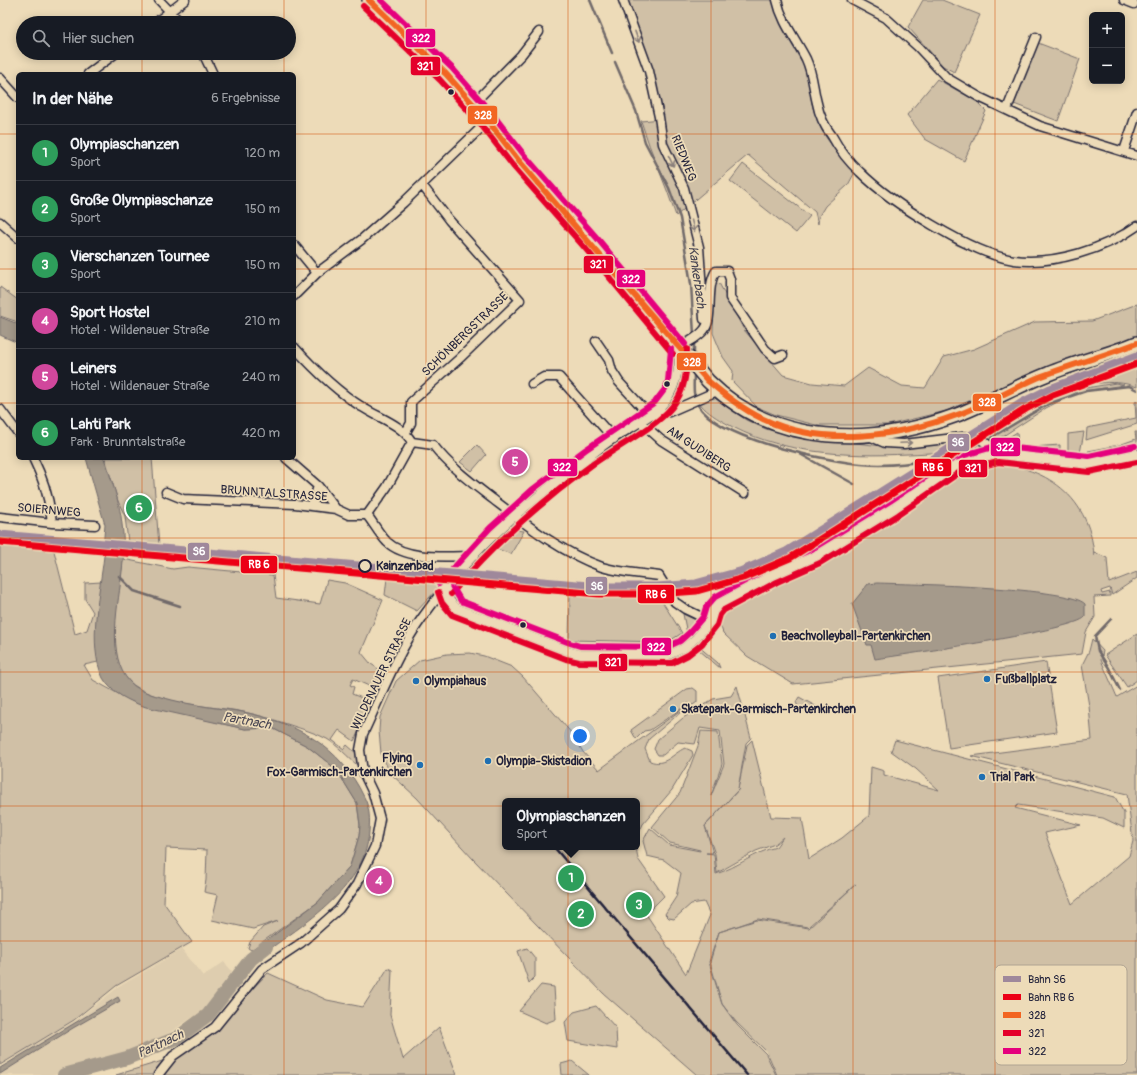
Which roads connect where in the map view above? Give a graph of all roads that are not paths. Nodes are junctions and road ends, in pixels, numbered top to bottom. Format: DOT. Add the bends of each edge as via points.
graph roads {
  1 [pos="159,0"];
  2 [pos="185,0"];
  3 [pos="369,0"];
  4 [pos="623,0"];
  5 [pos="777,0"];
  6 [pos="852,0"];
  7 [pos="1124,0"];
  8 [pos="1134,4"];
  9 [pos="169,12"];
  10 [pos="164,16"];
  11 [pos="173,16"];
  12 [pos="539,32"];
  13 [pos="1036,37"];
  14 [pos="107,60"];
  15 [pos="206,60"];
  16 [pos="91,72"];
  17 [pos="212,72"];
  18 [pos="0,78"];
  19 [pos="16,96"];
  20 [pos="473,104"];
  21 [pos="1007,109"];
  22 [pos="1137,112"];
  23 [pos="488,121"];
  24 [pos="1124,151"];
  25 [pos="1137,156"];
  26 [pos="422,185"];
  27 [pos="0,222"];
  28 [pos="1137,226"];
  29 [pos="16,236"];
  30 [pos="296,247"];
  31 [pos="317,273"];
  32 [pos="296,294"];
  33 [pos="704,331"];
  34 [pos="596,341"];
  35 [pos="1137,343"];
  36 [pos="683,346"];
  37 [pos="296,349"];
  38 [pos="783,355"];
  39 [pos="532,384"];
  40 [pos="717,391"];
  41 [pos="0,409"];
  42 [pos="653,415"];
  43 [pos="642,423"];
  44 [pos="16,430"];
  45 [pos="406,432"];
  46 [pos="869,436"];
  47 [pos="614,439"];
  48 [pos="412,442"];
  49 [pos="997,454"];
  50 [pos="1136,456"];
  51 [pos="34,460"];
  52 [pos="288,460"];
  53 [pos="318,486"];
  54 [pos="166,492"];
  55 [pos="745,493"];
  56 [pos="312,506"];
  57 [pos="336,509"];
  58 [pos="367,515"];
  59 [pos="515,516"];
  60 [pos="0,517"];
  61 [pos="52,523"];
  62 [pos="95,525"];
  63 [pos="474,556"];
  64 [pos="446,589"];
  65 [pos="710,621"];
  66 [pos="158,1075"];
  1 -- 9 [label="street"];
  2 -- 9 [label="street"];
  3 -- 20 [label="main road" via="446,74"];
  4 -- 33 [label="street, RIEDWEG, one-way" via="649,71 663,144 684,188 698,247"];
  5 -- 28 [label="street" via="785,26 806,60 814,83 818,107 831,136 859,171 913,212 986,252 1023,260 1080,253 1109,243"];
  6 -- 21 [label="street" via="886,18 947,78 979,97"];
  7 -- 8 [label="street"];
  9 -- 10 [label="street"];
  9 -- 11 [label="street"];
  12 -- 20 [label="street" via="521,55"];
  13 -- 21 [label="street"];
  14 -- 16 [label="street"];
  15 -- 17 [label="street"];
  18 -- 19 [label="street"];
  20 -- 23 [label="main road"];
  21 -- 24 [label="street" via="1040,126"];
  22 -- 24 [label="street"];
  23 -- 26 [label="street"];
  23 -- 36 [label="main road" via="518,161"];
  24 -- 25 [label="street"];
  26 -- 31 [label="street" via="361,240"];
  26 -- 45 [label="street, SCHÖNBERGSTRASSE" via="457,230 520,300 411,402 411,423"];
  27 -- 29 [label="street"];
  30 -- 31 [label="street"];
  31 -- 32 [label="street"];
  33 -- 36 [label="street"];
  33 -- 38 [label="street" via="712,277 716,271 727,271 730,279 730,298 749,327 775,358"];
  34 -- 42 [label="street" via="609,360 619,382"];
  35 -- 46 [label="main road" via="1049,374 958,415 899,432"];
  36 -- 40 [label="main road" via="694,366"];
  36 -- 42 [label="street, WILDENAUER STRASSE" via="672,393"];
  37 -- 45 [label="street" via="317,371 361,407"];
  39 -- 47 [label="street" via="544,377 559,377"];
  40 -- 42 [label="street, WILDENAUER STRASSE" via="669,412"];
  40 -- 46 [label="main road" via="755,416 783,428 843,437"];
  41 -- 44 [label="street"];
  42 -- 43 [label="street, WILDENAUER STRASSE"];
  43 -- 47 [label="street, WILDENAUER STRASSE"];
  43 -- 55 [label="street, AM GUDIBERG" via="661,440"];
  45 -- 48 [label="street"];
  46 -- 49 [label="street, one-way" via="885,443 911,443 971,436 991,446"];
  47 -- 59 [label="street, WILDENAUER STRASSE"];
  48 -- 58 [label="street" via="387,487"];
  48 -- 59 [label="street" via="433,445 447,463"];
  49 -- 50 [label="street" via="1089,464"];
  49 -- 65 [label="street" via="957,465 816,556 773,575 719,604 713,611"];
  51 -- 61 [label="street" via="51,511"];
  52 -- 53 [label="street"];
  53 -- 56 [label="street"];
  53 -- 57 [label="street"];
  54 -- 56 [label="street, BRUNNTALSTRASSE" via="183,499"];
  56 -- 57 [label="street, BRUNNTALSTRASSE"];
  57 -- 58 [label="street, BRUNNTALSTRASSE" via="349,514"];
  58 -- 63 [label="street" via="388,543 403,552 428,556"];
  59 -- 63 [label="street, WILDENAUER STRASSE"];
  59 -- 65 [label="street" via="568,552 622,572 659,576 675,602"];
  60 -- 61 [label="street, SOIERNWEG"];
  61 -- 62 [label="street, SOIERNWEG"];
  63 -- 64 [label="street, WILDENAUER STRASSE"];
  64 -- 65 [label="street" via="449,599 456,608 579,654 669,655 684,648"];
  64 -- 66 [label="street, WILDENAUER STRASSE" via="421,619 407,642 363,734 360,750 363,772 373,793 380,819 375,846 357,884 339,909 301,943 262,970 216,1027 173,1056"];
}
